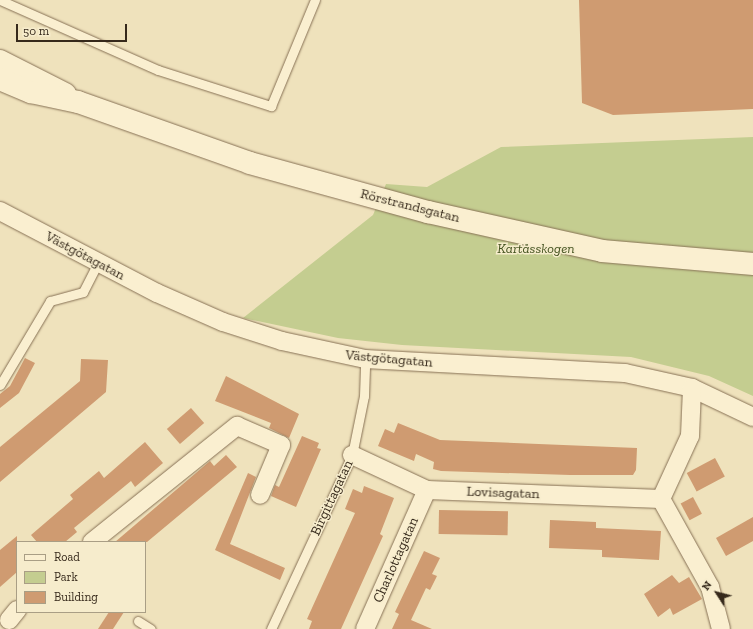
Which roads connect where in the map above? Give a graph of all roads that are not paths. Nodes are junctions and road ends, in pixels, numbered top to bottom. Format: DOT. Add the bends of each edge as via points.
graph roads {
  1 [pos="0,0"];
  2 [pos="315,0"];
  3 [pos="0,61"];
  4 [pos="0,79"];
  5 [pos="78,102"];
  6 [pos="0,211"];
  7 [pos="98,262"];
  8 [pos="753,264"];
  9 [pos="365,360"];
  10 [pos="0,385"];
  11 [pos="692,388"];
  12 [pos="753,416"];
  13 [pos="352,455"];
  14 [pos="427,490"];
  15 [pos="260,495"];
  16 [pos="661,499"];
  17 [pos="93,541"];
  18 [pos="138,620"];
  19 [pos="151,629"];
  20 [pos="271,629"];
  21 [pos="365,629"];
  22 [pos="721,629"];
  1 -- 2 [label="lane" via="158,70 271,106"];
  3 -- 5 [label="main road, Rörstrandsgatan" via="37,77"];
  4 -- 5 [label="main road, Rörstrandsgatan" via="31,92"];
  5 -- 8 [label="main road, Rörstrandsgatan" via="250,163 428,212 602,251"];
  6 -- 7 [label="street, Västgötagatan"];
  7 -- 9 [label="street, Västgötagatan" via="222,322 312,349"];
  7 -- 10 [label="lane" via="83,292 50,300"];
  9 -- 11 [label="street, Västgötagatan" via="625,374"];
  9 -- 13 [label="lane, Birgittagatan" via="364,396"];
  11 -- 12 [label="street, Västgötagatan"];
  11 -- 16 [label="street" via="690,436"];
  13 -- 14 [label="street, Lovisagatan"];
  13 -- 20 [label="lane, Birgittagatan"];
  14 -- 16 [label="street, Lovisagatan"];
  14 -- 21 [label="street, Charlottagatan"];
  15 -- 17 [label="street" via="281,445 237,426 222,434"];
  16 -- 22 [label="street" via="710,587"];
  18 -- 19 [label="lane"];
}
